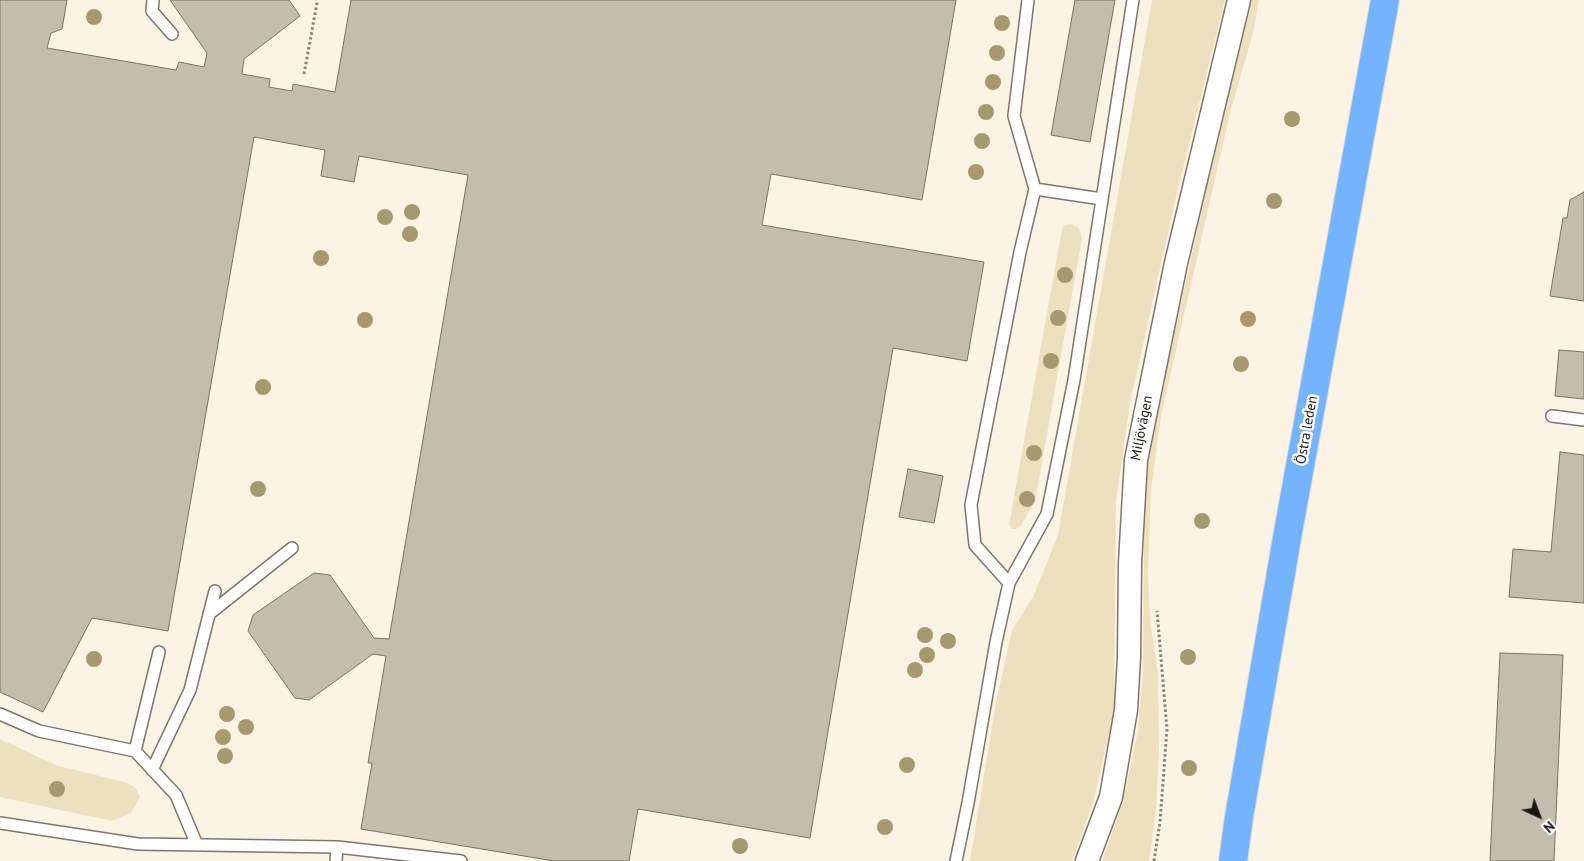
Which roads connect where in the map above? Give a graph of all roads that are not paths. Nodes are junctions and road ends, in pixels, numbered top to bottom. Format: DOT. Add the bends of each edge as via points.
graph roads {
  1 [pos="153,0"];
  2 [pos="1028,0"];
  3 [pos="1134,0"];
  4 [pos="1239,0"];
  5 [pos="1385,0"];
  6 [pos="172,34"];
  7 [pos="1035,189"];
  8 [pos="1102,199"];
  9 [pos="1552,416"];
  10 [pos="1584,420"];
  11 [pos="292,548"];
  12 [pos="1009,584"];
  13 [pos="214,591"];
  14 [pos="209,614"];
  15 [pos="159,652"];
  16 [pos="0,714"];
  17 [pos="135,751"];
  18 [pos="152,770"];
  19 [pos="0,823"];
  20 [pos="197,844"];
  21 [pos="337,847"];
  22 [pos="336,861"];
  23 [pos="461,861"];
  24 [pos="956,861"];
  25 [pos="1087,861"];
  26 [pos="1233,861"];
  1 -- 6 [label="lane" via="152,11"];
  2 -- 7 [label="lane" via="1014,116"];
  3 -- 8 [label="lane"];
  4 -- 25 [label="street, Miljövägen" via="1176,263 1136,460 1126,710 1110,797"];
  5 -- 26 [label="highway, Östra leden" via="1285,552"];
  7 -- 8 [label="lane"];
  7 -- 12 [label="lane" via="971,506 975,545"];
  8 -- 12 [label="lane" via="1074,380 1046,514"];
  9 -- 10 [label="lane"];
  11 -- 14 [label="lane"];
  12 -- 24 [label="lane"];
  13 -- 14 [label="lane"];
  14 -- 18 [label="lane" via="190,690"];
  15 -- 17 [label="lane"];
  16 -- 17 [label="lane" via="39,731"];
  17 -- 18 [label="lane"];
  18 -- 20 [label="lane" via="176,795"];
  19 -- 20 [label="lane" via="138,844"];
  20 -- 21 [label="lane"];
  21 -- 22 [label="lane"];
  21 -- 23 [label="lane"];
}
